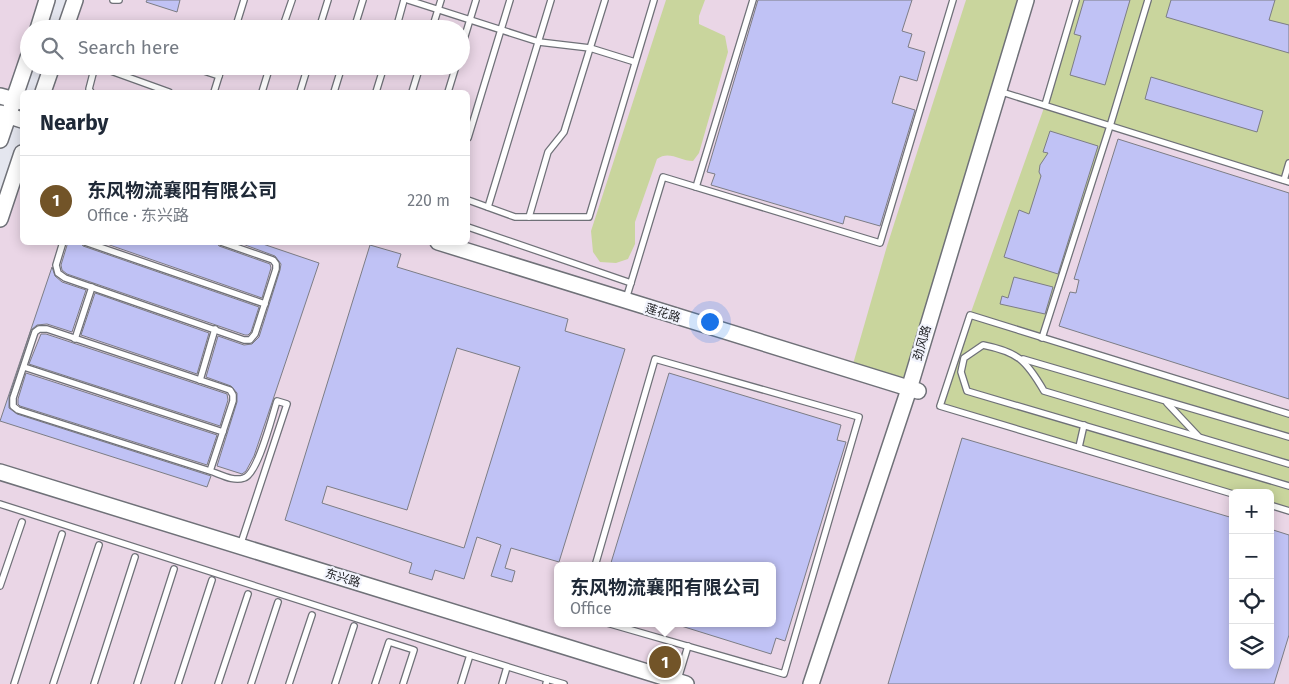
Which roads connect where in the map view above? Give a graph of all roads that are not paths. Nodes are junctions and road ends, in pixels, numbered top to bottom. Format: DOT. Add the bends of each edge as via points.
graph roads {
  1 [pos="47,0"];
  2 [pos="75,0"];
  3 [pos="113,0"];
  4 [pos="119,0"];
  5 [pos="244,0"];
  6 [pos="292,0"];
  7 [pos="328,0"];
  8 [pos="363,0"];
  9 [pos="406,0"];
  10 [pos="440,0"];
  11 [pos="476,0"];
  12 [pos="510,0"];
  13 [pos="552,0"];
  14 [pos="605,0"];
  15 [pos="654,0"];
  16 [pos="753,0"];
  17 [pos="953,0"];
  18 [pos="1026,0"];
  19 [pos="1035,0"];
  20 [pos="1076,0"];
  21 [pos="1148,0"];
  22 [pos="438,9"];
  23 [pos="41,20"];
  24 [pos="68,20"];
  25 [pos="237,20"];
  26 [pos="285,20"];
  27 [pos="322,20"];
  28 [pos="357,20"];
  29 [pos="399,20"];
  30 [pos="435,20"];
  31 [pos="470,20"];
  32 [pos="501,30"];
  33 [pos="539,42"];
  34 [pos="590,48"];
  35 [pos="635,62"];
  36 [pos="21,75"];
  37 [pos="49,75"];
  38 [pos="93,75"];
  39 [pos="121,75"];
  40 [pos="216,75"];
  41 [pos="267,75"];
  42 [pos="305,75"];
  43 [pos="339,75"];
  44 [pos="381,75"];
  45 [pos="417,75"];
  46 [pos="453,75"];
  47 [pos="219,76"];
  48 [pos="44,90"];
  49 [pos="89,90"];
  50 [pos="163,90"];
  51 [pos="215,90"];
  52 [pos="263,90"];
  53 [pos="301,90"];
  54 [pos="335,90"];
  55 [pos="377,90"];
  56 [pos="413,90"];
  57 [pos="449,90"];
  58 [pos="1005,93"];
  59 [pos="12,99"];
  60 [pos="1045,105"];
  61 [pos="10,117"];
  62 [pos="1110,126"];
  63 [pos="470,131"];
  64 [pos="0,140"];
  65 [pos="20,159"];
  66 [pos="1289,163"];
  67 [pos="1286,181"];
  68 [pos="696,187"];
  69 [pos="470,201"];
  70 [pos="488,207"];
  71 [pos="528,217"];
  72 [pos="0,219"];
  73 [pos="470,227"];
  74 [pos="62,245"];
  75 [pos="94,245"];
  76 [pos="230,245"];
  77 [pos="447,245"];
  78 [pos="631,283"];
  79 [pos="92,287"];
  80 [pos="626,302"];
  81 [pos="264,304"];
  82 [pos="215,329"];
  83 [pos="1042,338"];
  84 [pos="75,339"];
  85 [pos="1021,358"];
  86 [pos="24,367"];
  87 [pos="200,380"];
  88 [pos="913,390"];
  89 [pos="1166,401"];
  90 [pos="1289,414"];
  91 [pos="1084,425"];
  92 [pos="223,432"];
  93 [pos="1200,437"];
  94 [pos="1289,437"];
  95 [pos="1079,447"];
  96 [pos="1289,464"];
  97 [pos="210,471"];
  98 [pos="0,472"];
  99 [pos="1289,486"];
  100 [pos="1229,493"];
  101 [pos="0,504"];
  102 [pos="1274,506"];
  103 [pos="1289,511"];
  104 [pos="22,522"];
  105 [pos="62,534"];
  106 [pos="98,544"];
  107 [pos="240,546"];
  108 [pos="135,558"];
  109 [pos="596,562"];
  110 [pos="174,569"];
  111 [pos="212,580"];
  112 [pos="0,586"];
  113 [pos="248,594"];
  114 [pos="278,602"];
  115 [pos="312,615"];
  116 [pos="354,626"];
  117 [pos="621,627"];
  118 [pos="688,646"];
  119 [pos="470,655"];
  120 [pos="507,666"];
  121 [pos="546,682"];
  122 [pos="682,683"];
  123 [pos="14,684"];
  124 [pos="53,684"];
  125 [pos="94,684"];
  126 [pos="137,684"];
  127 [pos="178,684"];
  128 [pos="218,684"];
  129 [pos="251,684"];
  130 [pos="289,684"];
  131 [pos="335,684"];
  132 [pos="375,684"];
  133 [pos="403,684"];
  134 [pos="461,684"];
  135 [pos="502,684"];
  136 [pos="564,684"];
  137 [pos="811,684"];
  138 [pos="821,684"];
  1 -- 23 [label="street"];
  2 -- 24 [label="street"];
  3 -- 4 [label="lane"];
  5 -- 25 [label="lane"];
  6 -- 26 [label="lane"];
  7 -- 27 [label="lane"];
  8 -- 28 [label="lane"];
  9 -- 22 [label="lane"];
  9 -- 29 [label="lane"];
  10 -- 22 [label="lane"];
  11 -- 31 [label="lane"];
  12 -- 32 [label="lane"];
  13 -- 33 [label="lane"];
  14 -- 34 [label="lane"];
  15 -- 35 [label="lane"];
  16 -- 68 [label="lane"];
  17 -- 68 [label="lane" via="880,244"];
  18 -- 88 [label="street, 劲风路"];
  19 -- 58 [label="street, 劲风路"];
  20 -- 60 [label="lane"];
  21 -- 62 [label="lane"];
  22 -- 30 [label="lane"];
  22 -- 31 [label="lane"];
  31 -- 32 [label="lane"];
  32 -- 33 [label="lane"];
  32 -- 63 [label="lane"];
  33 -- 34 [label="lane"];
  33 -- 70 [label="lane"];
  34 -- 35 [label="lane"];
  34 -- 71 [label="lane" via="564,132 548,152"];
  35 -- 71 [label="lane" via="589,217"];
  36 -- 59 [label="street"];
  37 -- 48 [label="street"];
  38 -- 49 [label="lane"];
  39 -- 50 [label="lane"];
  40 -- 47 [label="lane"];
  41 -- 52 [label="lane"];
  42 -- 53 [label="lane"];
  43 -- 54 [label="lane"];
  44 -- 55 [label="lane"];
  45 -- 56 [label="lane"];
  46 -- 57 [label="lane"];
  47 -- 51 [label="lane"];
  58 -- 60 [label="lane"];
  58 -- 88 [label="street, 劲风路"];
  59 -- 61 [label="street"];
  60 -- 62 [label="lane"];
  61 -- 64 [label="street"];
  62 -- 67 [label="lane"];
  62 -- 83 [label="lane"];
  65 -- 72 [label="street"];
  66 -- 67 [label="lane"];
  68 -- 78 [label="lane" via="663,177"];
  69 -- 70 [label="lane"];
  70 -- 71 [label="lane" via="516,217"];
  73 -- 78 [label="lane"];
  74 -- 79 [label="lane" via="56,265 58,273"];
  75 -- 81 [label="lane"];
  76 -- 81 [label="lane" via="273,260 276,264"];
  77 -- 80 [label="street, 莲花路"];
  78 -- 80 [label="lane"];
  79 -- 82 [label="lane"];
  79 -- 84 [label="lane"];
  80 -- 88 [label="street, 莲花路"];
  81 -- 82 [label="lane" via="250,340"];
  82 -- 87 [label="lane"];
  83 -- 90 [label="lane"];
  83 -- 95 [label="lane" via="970,315 940,406"];
  84 -- 86 [label="lane" via="40,329 35,332"];
  84 -- 87 [label="lane"];
  85 -- 89 [label="lane"];
  85 -- 91 [label="lane" via="1005,349 983,345 964,358 961,372 967,391"];
  85 -- 93 [label="lane" via="1044,391"];
  86 -- 92 [label="lane"];
  86 -- 97 [label="lane" via="13,398 13,406 18,410"];
  87 -- 92 [label="lane" via="230,390 233,395"];
  88 -- 137 [label="street, 劲风路"];
  88 -- 138 [label="street, 劲风路"];
  89 -- 93 [label="lane"];
  89 -- 94 [label="lane"];
  91 -- 95 [label="lane"];
  91 -- 99 [label="lane"];
  92 -- 97 [label="lane"];
  93 -- 96 [label="lane"];
  95 -- 100 [label="lane"];
  97 -- 107 [label="lane" via="234,479 251,474 276,401 287,404"];
  98 -- 107 [label="street, 东兴路"];
  101 -- 119 [label="lane"];
  102 -- 103 [label="lane"];
  104 -- 112 [label="lane"];
  105 -- 123 [label="lane"];
  106 -- 124 [label="lane"];
  107 -- 122 [label="street, 东兴路"];
  108 -- 125 [label="lane"];
  109 -- 118 [label="lane" via="655,359 858,417 784,674"];
  110 -- 126 [label="lane"];
  111 -- 127 [label="lane"];
  113 -- 128 [label="lane"];
  114 -- 129 [label="lane"];
  115 -- 130 [label="lane"];
  116 -- 131 [label="lane"];
  117 -- 118 [label="lane"];
  118 -- 122 [label="lane"];
  119 -- 120 [label="lane"];
  119 -- 134 [label="lane"];
  120 -- 121 [label="lane"];
  120 -- 135 [label="lane"];
  121 -- 136 [label="lane"];
  132 -- 133 [label="lane" via="389,642 414,650"];
}
